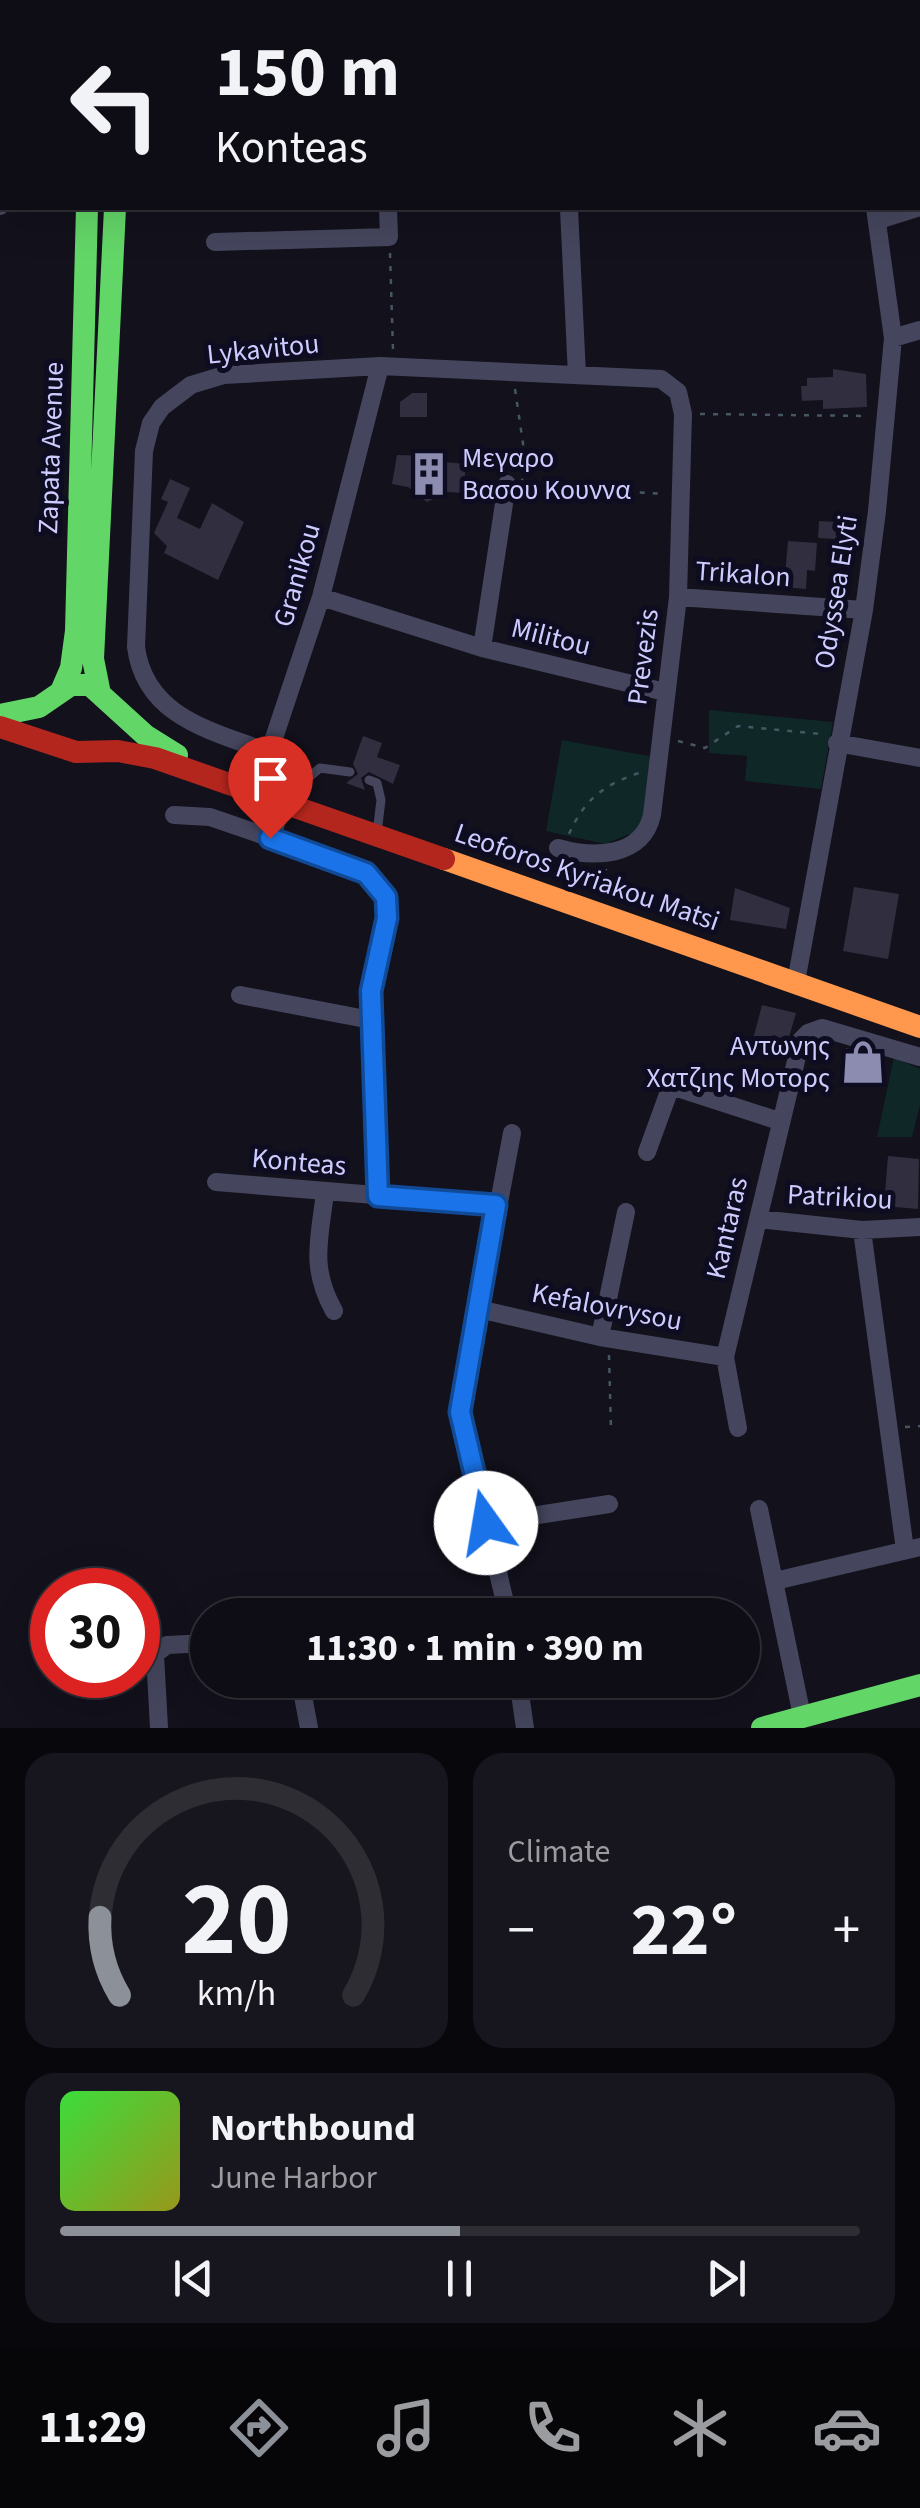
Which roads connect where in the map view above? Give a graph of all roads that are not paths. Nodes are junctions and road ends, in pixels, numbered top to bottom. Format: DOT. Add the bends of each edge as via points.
graph roads {
  1 [pos="88,210"];
  2 [pos="115,210"];
  3 [pos="388,210"];
  4 [pos="569,210"];
  5 [pos="877,214"];
  6 [pos="215,242"];
  7 [pos="920,330"];
  8 [pos="893,338"];
  9 [pos="387,367"];
  10 [pos="577,375"];
  11 [pos="678,392"];
  12 [pos="507,484"];
  13 [pos="678,596"];
  14 [pos="321,597"];
  15 [pos="864,610"];
  16 [pos="482,648"];
  17 [pos="665,692"];
  18 [pos="56,694"];
  19 [pos="105,697"];
  20 [pos="0,715"];
  21 [pos="0,726"];
  22 [pos="838,740"];
  23 [pos="60,746"];
  24 [pos="93,749"];
  25 [pos="268,752"];
  26 [pos="920,758"];
  27 [pos="350,772"];
  28 [pos="369,780"];
  29 [pos="244,791"];
  30 [pos="290,808"];
  31 [pos="174,816"];
  32 [pos="376,835"];
  33 [pos="270,838"];
  34 [pos="560,848"];
  35 [pos="796,982"];
  36 [pos="240,994"];
  37 [pos="371,1020"];
  38 [pos="919,1027"];
  39 [pos="914,1055"];
  40 [pos="779,1121"];
  41 [pos="512,1133"];
  42 [pos="646,1152"];
  43 [pos="216,1182"];
  44 [pos="325,1194"];
  45 [pos="378,1196"];
  46 [pos="496,1205"];
  47 [pos="626,1212"];
  48 [pos="758,1219"];
  49 [pos="920,1228"];
  50 [pos="862,1230"];
  51 [pos="479,1310"];
  52 [pos="334,1311"];
  53 [pos="604,1337"];
  54 [pos="725,1357"];
  55 [pos="738,1428"];
  56 [pos="609,1504"];
  57 [pos="760,1509"];
  58 [pos="486,1523"];
  59 [pos="912,1548"];
  60 [pos="776,1581"];
  61 [pos="504,1598"];
  62 [pos="190,1644"];
  63 [pos="920,1685"];
  64 [pos="303,1698"];
  65 [pos="521,1698"];
  66 [pos="802,1716"];
  67 [pos="159,1728"];
  68 [pos="309,1728"];
  69 [pos="526,1728"];
  70 [pos="762,1728"];
  1 -- 18 [label="main road, Zapata Avenue" via="76,631"];
  2 -- 19 [label="main road, Zapata Avenue" via="93,659"];
  3 -- 6 [label="street" via="389,236"];
  4 -- 10 [label="street"];
  5 -- 8 [label="street, Odyssea Elyti"];
  7 -- 8 [label="street"];
  8 -- 15 [label="street, Odyssea Elyti"];
  9 -- 10 [label="street, Lykavitou"];
  9 -- 14 [label="street, Granikou"];
  9 -- 25 [label="street, Lykavitou" via="213,378 168,401 146,438 140,667 153,694 174,713"];
  10 -- 11 [label="street, Lykavitou" via="650,377"];
  11 -- 13 [label="street, Prevezis"];
  12 -- 16 [label="street, Militou"];
  13 -- 15 [label="street, Trikalon"];
  13 -- 17 [label="street, Prevezis"];
  14 -- 16 [label="street, Militou"];
  14 -- 25 [label="street, Granikou"];
  15 -- 22 [label="street, Odyssea Elyti"];
  16 -- 17 [label="street, Militou"];
  17 -- 34 [label="street, Prevezis" via="648,830 631,846 606,853"];
  18 -- 19 [label="main road" via="81,684"];
  18 -- 20 [label="main road"];
  18 -- 23 [label="main road" via="46,725"];
  19 -- 24 [label="main road" via="111,730"];
  19 -- 29 [label="main road, Leoforos Kyriakou Matsi" via="145,735"];
  21 -- 23 [label="main road, Leoforos Kyriakou Matsi"];
  22 -- 26 [label="street"];
  22 -- 35 [label="street, Odyssea Elyti"];
  23 -- 24 [label="main road, Leoforos Kyriakou Matsi"];
  24 -- 29 [label="main road, Leoforos Kyriakou Matsi" via="156,758"];
  25 -- 29 [label="street, Granikou"];
  27 -- 30 [label="lane" via="320,768"];
  28 -- 32 [label="lane" via="381,800"];
  29 -- 30 [label="main road, Leoforos Kyriakou Matsi"];
  30 -- 32 [label="main road, Leoforos Kyriakou Matsi"];
  30 -- 33 [label="street"];
  31 -- 33 [label="street" via="210,818"];
  32 -- 35 [label="main road, Leoforos Kyriakou Matsi"];
  33 -- 37 [label="street" via="366,873 382,887 387,918"];
  35 -- 38 [label="main road, Leoforos Kyriakou Matsi"];
  36 -- 37 [label="street"];
  37 -- 45 [label="street"];
  38 -- 39 [label="street"];
  39 -- 40 [label="street, Kantaras" via="822,1028 808,1032"];
  40 -- 42 [label="street" via="671,1086"];
  40 -- 48 [label="street, Kantaras"];
  41 -- 46 [label="street"];
  43 -- 44 [label="street, Konteas"];
  44 -- 45 [label="street, Konteas"];
  44 -- 52 [label="street" via="316,1258 319,1284"];
  45 -- 46 [label="street, Konteas"];
  46 -- 51 [label="street"];
  47 -- 53 [label="street"];
  48 -- 50 [label="street, Patrikiou"];
  48 -- 54 [label="street, Kantaras"];
  49 -- 50 [label="street, Patrikiou"];
  50 -- 59 [label="street"];
  51 -- 53 [label="street, Kefalovrysou"];
  51 -- 58 [label="street" via="460,1412"];
  53 -- 54 [label="street, Kefalovrysou"];
  54 -- 55 [label="street, Kantaras"];
  56 -- 58 [label="street"];
  57 -- 60 [label="street"];
  58 -- 61 [label="street"];
  59 -- 60 [label="street"];
  60 -- 66 [label="street"];
  62 -- 67 [label="street" via="167,1645 155,1654"];
  63 -- 66 [label="main road"];
  64 -- 68 [label="street"];
  65 -- 69 [label="street"];
  66 -- 70 [label="main road"];
}
